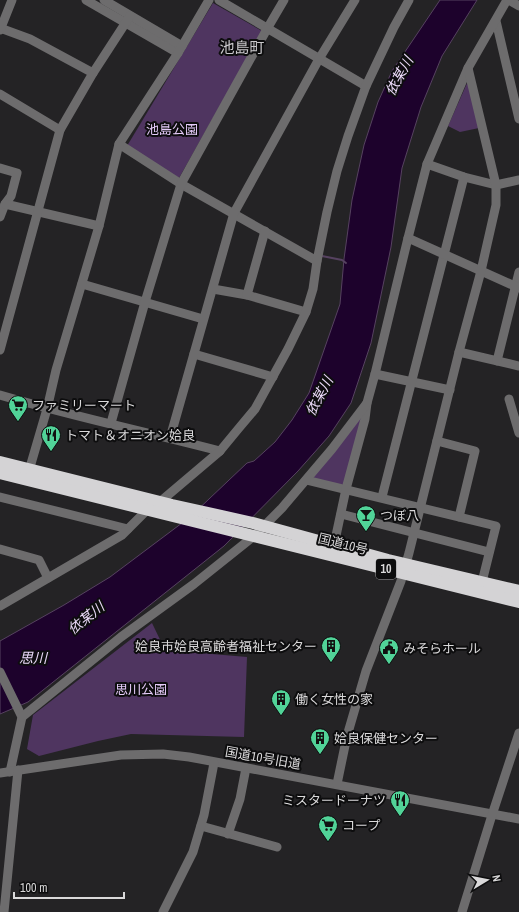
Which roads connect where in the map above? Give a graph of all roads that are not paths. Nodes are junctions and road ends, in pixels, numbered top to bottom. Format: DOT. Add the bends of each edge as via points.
graph roads {
  1 [pos="12,0"];
  2 [pos="86,0"];
  3 [pos="104,0"];
  4 [pos="209,0"];
  5 [pos="219,0"];
  6 [pos="284,0"];
  7 [pos="356,0"];
  8 [pos="409,0"];
  9 [pos="508,0"];
  10 [pos="519,6"];
  11 [pos="128,19"];
  12 [pos="496,21"];
  13 [pos="267,28"];
  14 [pos="0,29"];
  15 [pos="180,50"];
  16 [pos="319,59"];
  17 [pos="468,68"];
  18 [pos="93,73"];
  19 [pos="366,86"];
  20 [pos="0,94"];
  21 [pos="519,119"];
  22 [pos="60,130"];
  23 [pos="119,144"];
  24 [pos="427,164"];
  25 [pos="0,168"];
  26 [pos="464,177"];
  27 [pos="519,180"];
  28 [pos="181,184"];
  29 [pos="496,185"];
  30 [pos="5,204"];
  31 [pos="37,212"];
  32 [pos="234,213"];
  33 [pos="0,217"];
  34 [pos="99,226"];
  35 [pos="265,231"];
  36 [pos="408,238"];
  37 [pos="443,254"];
  38 [pos="317,261"];
  39 [pos="480,271"];
  40 [pos="519,272"];
  41 [pos="82,284"];
  42 [pos="517,287"];
  43 [pos="212,289"];
  44 [pos="247,295"];
  45 [pos="145,302"];
  46 [pos="306,312"];
  47 [pos="203,319"];
  48 [pos="0,350"];
  49 [pos="459,352"];
  50 [pos="194,354"];
  51 [pos="497,361"];
  52 [pos="519,366"];
  53 [pos="375,374"];
  54 [pos="273,377"];
  55 [pos="411,382"];
  56 [pos="450,390"];
  57 [pos="0,394"];
  58 [pos="510,399"];
  59 [pos="367,403"];
  60 [pos="47,408"];
  61 [pos="111,423"];
  62 [pos="519,433"];
  63 [pos="170,438"];
  64 [pos="437,441"];
  65 [pos="220,451"];
  66 [pos="0,462"];
  67 [pos="0,473"];
  68 [pos="28,474"];
  69 [pos="306,480"];
  70 [pos="346,489"];
  71 [pos="0,497"];
  72 [pos="382,498"];
  73 [pos="167,507"];
  74 [pos="420,508"];
  75 [pos="147,510"];
  76 [pos="341,514"];
  77 [pos="458,517"];
  78 [pos="259,524"];
  79 [pos="128,529"];
  80 [pos="415,533"];
  81 [pos="249,535"];
  82 [pos="334,545"];
  83 [pos="0,549"];
  84 [pos="489,552"];
  85 [pos="405,568"];
  86 [pos="48,578"];
  87 [pos="482,582"];
  88 [pos="519,591"];
  89 [pos="519,602"];
  90 [pos="0,606"];
  91 [pos="0,672"];
  92 [pos="21,715"];
  93 [pos="519,733"];
  94 [pos="214,762"];
  95 [pos="246,768"];
  96 [pos="14,771"];
  97 [pos="0,773"];
  98 [pos="337,784"];
  99 [pos="492,815"];
  100 [pos="519,819"];
  101 [pos="201,826"];
  102 [pos="228,834"];
  103 [pos="277,847"];
  104 [pos="7,911"];
  105 [pos="163,912"];
  106 [pos="462,912"];
  1 -- 14 [label="street"];
  2 -- 11 [label="street"];
  3 -- 11 [label="street"];
  4 -- 15 [label="street"];
  5 -- 13 [label="street"];
  6 -- 13 [label="street"];
  7 -- 16 [label="street"];
  8 -- 19 [label="street"];
  9 -- 10 [label="street"];
  9 -- 12 [label="street"];
  11 -- 15 [label="street"];
  11 -- 18 [label="street"];
  12 -- 17 [label="street"];
  12 -- 21 [label="street"];
  13 -- 16 [label="street"];
  13 -- 28 [label="street"];
  14 -- 18 [label="street" via="30,39"];
  15 -- 23 [label="street"];
  16 -- 19 [label="street"];
  16 -- 32 [label="street"];
  17 -- 24 [label="street"];
  17 -- 29 [label="street"];
  18 -- 22 [label="street"];
  19 -- 38 [label="street" via="337,171"];
  20 -- 22 [label="street"];
  22 -- 31 [label="street"];
  23 -- 28 [label="street"];
  23 -- 34 [label="street"];
  24 -- 26 [label="street"];
  24 -- 36 [label="street"];
  25 -- 30 [label="street" via="18,173 11,196"];
  26 -- 29 [label="street"];
  26 -- 37 [label="street"];
  27 -- 29 [label="street"];
  28 -- 32 [label="street"];
  28 -- 45 [label="street"];
  29 -- 39 [label="street" via="496,205"];
  30 -- 31 [label="street"];
  30 -- 33 [label="street"];
  31 -- 34 [label="street"];
  31 -- 48 [label="street"];
  32 -- 35 [label="street"];
  32 -- 43 [label="street"];
  34 -- 41 [label="street"];
  35 -- 38 [label="street"];
  35 -- 44 [label="street"];
  36 -- 37 [label="street"];
  36 -- 53 [label="street"];
  37 -- 39 [label="street"];
  37 -- 55 [label="street"];
  38 -- 46 [label="street"];
  39 -- 42 [label="street"];
  39 -- 49 [label="street"];
  40 -- 42 [label="street"];
  41 -- 45 [label="street"];
  41 -- 60 [label="street"];
  42 -- 51 [label="street"];
  43 -- 44 [label="street"];
  43 -- 47 [label="street"];
  44 -- 46 [label="street"];
  45 -- 47 [label="street"];
  45 -- 61 [label="street"];
  46 -- 54 [label="street"];
  47 -- 50 [label="street"];
  49 -- 51 [label="street"];
  49 -- 56 [label="street"];
  50 -- 54 [label="street"];
  50 -- 63 [label="street"];
  51 -- 52 [label="street"];
  53 -- 55 [label="street"];
  53 -- 59 [label="street"];
  54 -- 65 [label="street" via="256,409"];
  55 -- 56 [label="street"];
  55 -- 72 [label="street"];
  56 -- 64 [label="street"];
  57 -- 60 [label="street"];
  58 -- 62 [label="street"];
  59 -- 69 [label="street"];
  59 -- 70 [label="street"];
  60 -- 61 [label="street"];
  60 -- 68 [label="street"];
  61 -- 63 [label="street"];
  63 -- 65 [label="street"];
  64 -- 74 [label="street"];
  64 -- 77 [label="street" via="475,451"];
  65 -- 73 [label="street"];
  66 -- 68 [label="highway, 国道10号 / 10"];
  67 -- 68 [label="highway, 国道10号 / 10"];
  68 -- 73 [label="highway, 国道10号 / 10"];
  68 -- 75 [label="highway, 国道10号 / 10"];
  69 -- 70 [label="street"];
  69 -- 78 [label="street"];
  70 -- 72 [label="street"];
  70 -- 76 [label="street"];
  71 -- 79 [label="street"];
  72 -- 74 [label="street"];
  73 -- 75 [label="highway, 国道10号 / 10"];
  73 -- 78 [label="highway, 国道10号 / 10"];
  73 -- 81 [label="highway, 国道10号 / 10"];
  74 -- 77 [label="street"];
  74 -- 80 [label="street"];
  75 -- 79 [label="street"];
  76 -- 80 [label="street"];
  76 -- 82 [label="street"];
  77 -- 84 [label="street" via="496,526"];
  78 -- 81 [label="street"];
  78 -- 82 [label="highway, 国道10号 / 10"];
  79 -- 86 [label="street"];
  80 -- 84 [label="street"];
  80 -- 85 [label="street"];
  81 -- 85 [label="highway, 国道10号 / 10"];
  81 -- 92 [label="street" via="194,584"];
  82 -- 85 [label="highway, 国道10号 / 10"];
  83 -- 86 [label="street" via="39,560"];
  84 -- 87 [label="street"];
  85 -- 87 [label="highway, 国道10号 / 10"];
  85 -- 89 [label="highway, 国道10号 / 10"];
  85 -- 98 [label="street" via="366,671 347,736"];
  86 -- 90 [label="street"];
  87 -- 88 [label="highway, 国道10号 / 10"];
  91 -- 92 [label="street"];
  92 -- 96 [label="street"];
  93 -- 99 [label="street"];
  94 -- 95 [label="street, 国道10号旧道"];
  94 -- 96 [label="street, 国道10号旧道" via="163,754 121,756"];
  94 -- 101 [label="street"];
  95 -- 98 [label="street, 国道10号旧道"];
  95 -- 102 [label="street" via="240,799"];
  96 -- 97 [label="street, 国道10号旧道"];
  96 -- 104 [label="street"];
  98 -- 99 [label="street, 国道10号旧道"];
  99 -- 100 [label="street, 国道10号旧道"];
  99 -- 106 [label="street"];
  101 -- 102 [label="street"];
  101 -- 105 [label="street" via="193,852"];
  102 -- 103 [label="street"];
}
